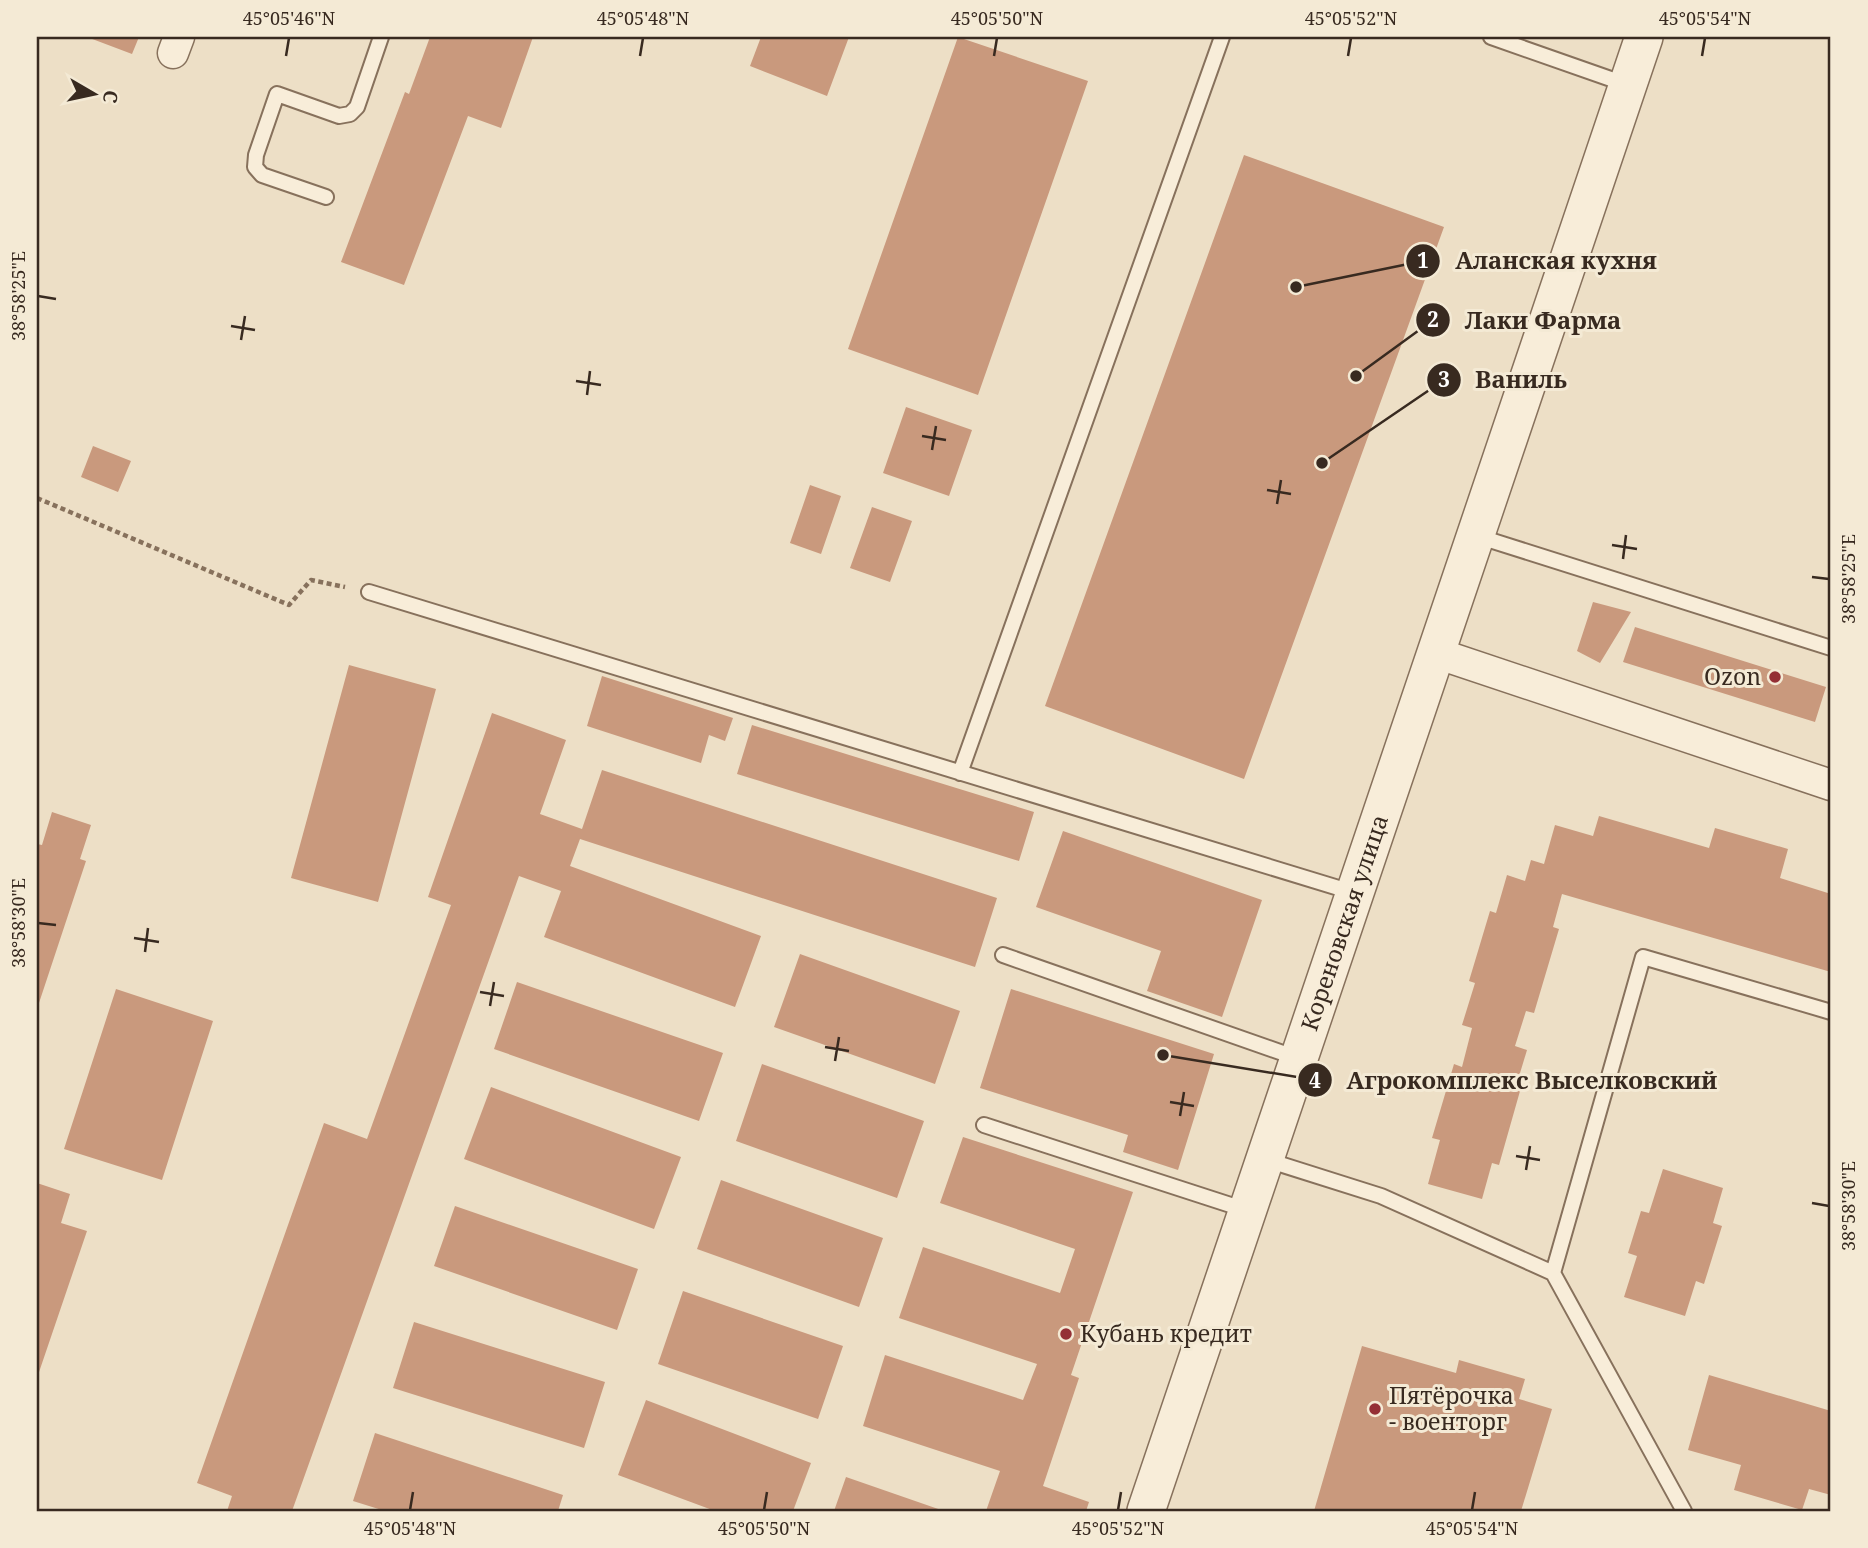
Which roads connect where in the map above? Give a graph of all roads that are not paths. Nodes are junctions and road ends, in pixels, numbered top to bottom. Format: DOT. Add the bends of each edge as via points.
graph roads {
  1 [pos="382,37"];
  2 [pos="1222,37"];
  3 [pos="1491,37"];
  4 [pos="1644,37"];
  5 [pos="1628,85"];
  6 [pos="326,197"];
  7 [pos="1476,535"];
  8 [pos="369,592"];
  9 [pos="1831,649"];
  10 [pos="1436,653"];
  11 [pos="960,773"];
  12 [pos="1831,785"];
  13 [pos="1355,893"];
  14 [pos="1003,955"];
  15 [pos="1831,1012"];
  16 [pos="1298,1059"];
  17 [pos="984,1125"];
  18 [pos="1265,1160"];
  19 [pos="1247,1210"];
  20 [pos="1553,1273"];
  21 [pos="1146,1511"];
  22 [pos="1684,1511"];
  1 -- 6 [label="lane" via="357,107 350,114 339,116 277,94 255,167 262,175"];
  2 -- 11 [label="lane"];
  3 -- 5 [label="lane"];
  4 -- 5 [label="street, Кореновская улица"];
  5 -- 7 [label="street, Кореновская улица"];
  7 -- 9 [label="lane"];
  7 -- 10 [label="street, Кореновская улица"];
  8 -- 11 [label="lane"];
  10 -- 12 [label="street"];
  10 -- 13 [label="street, Кореновская улица"];
  11 -- 13 [label="lane"];
  13 -- 16 [label="street, Кореновская улица"];
  14 -- 16 [label="lane"];
  15 -- 20 [label="lane" via="1643,957"];
  16 -- 18 [label="street, Кореновская улица"];
  17 -- 19 [label="lane"];
  18 -- 19 [label="street, Кореновская улица"];
  18 -- 20 [label="lane" via="1381,1196"];
  19 -- 21 [label="street, Кореновская улица"];
  20 -- 22 [label="lane"];
}
